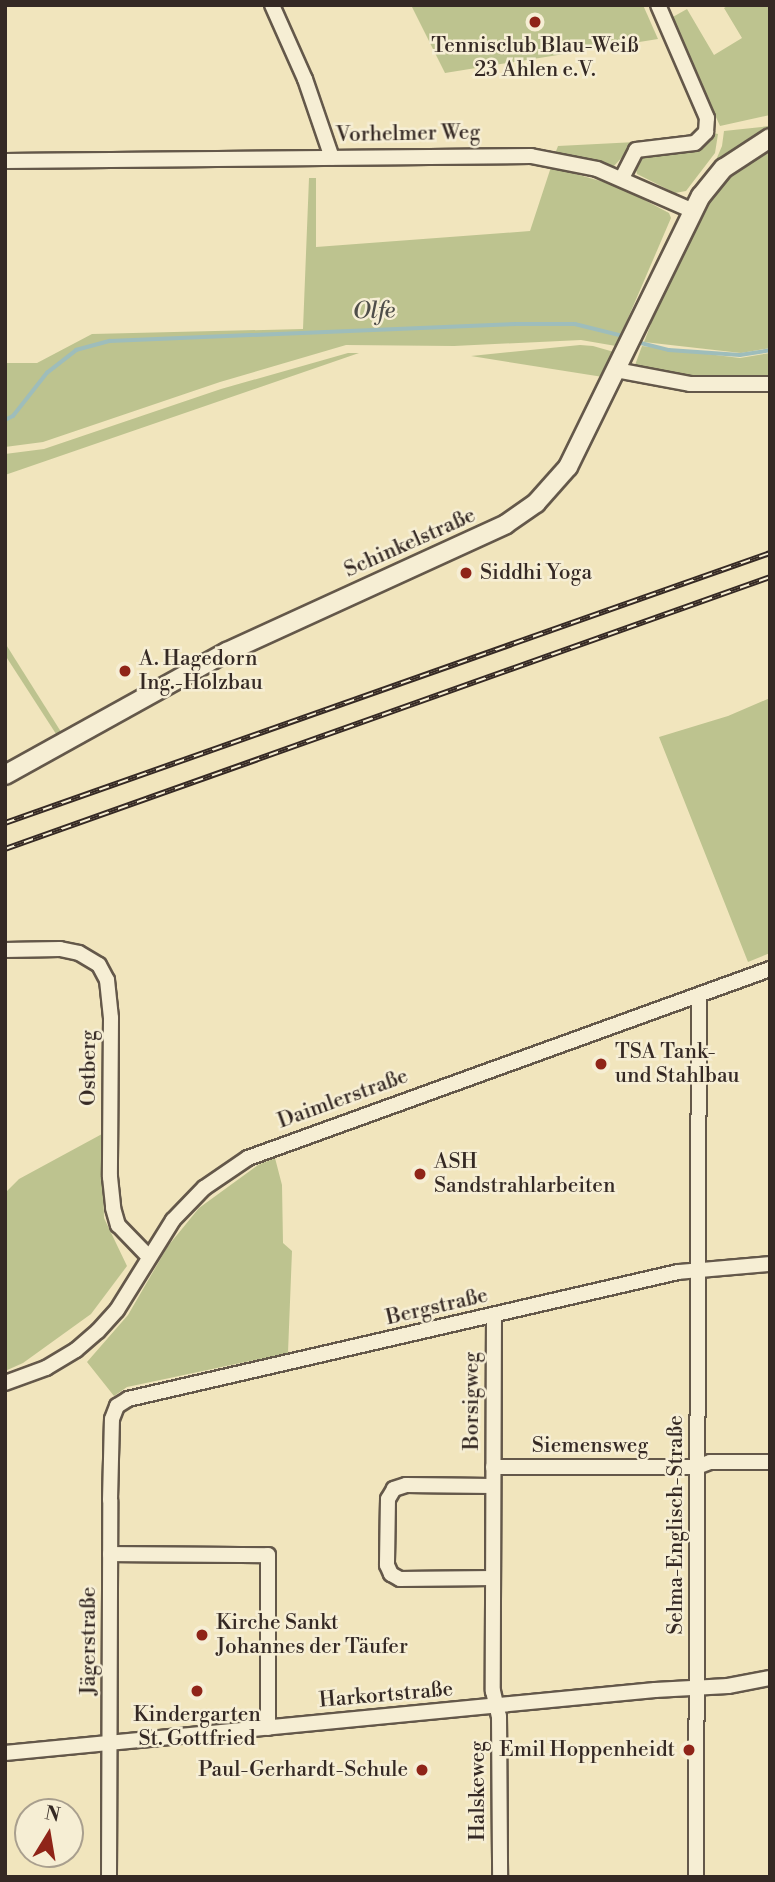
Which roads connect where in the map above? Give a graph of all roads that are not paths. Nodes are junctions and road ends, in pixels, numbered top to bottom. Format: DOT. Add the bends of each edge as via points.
graph roads {
  1 [pos="272,5"];
  2 [pos="658,5"];
  3 [pos="770,138"];
  4 [pos="332,158"];
  5 [pos="5,161"];
  6 [pos="622,178"];
  7 [pos="693,211"];
  8 [pos="616,370"];
  9 [pos="770,384"];
  10 [pos="5,775"];
  11 [pos="5,950"];
  12 [pos="770,969"];
  13 [pos="699,995"];
  14 [pos="149,1257"];
  15 [pos="770,1264"];
  16 [pos="698,1269"];
  17 [pos="494,1315"];
  18 [pos="5,1383"];
  19 [pos="117,1406"];
  20 [pos="770,1462"];
  21 [pos="697,1467"];
  22 [pos="493,1468"];
  23 [pos="492,1486"];
  24 [pos="110,1554"];
  25 [pos="493,1578"];
  26 [pos="770,1678"];
  27 [pos="698,1687"];
  28 [pos="497,1706"];
  29 [pos="268,1728"];
  30 [pos="109,1744"];
  31 [pos="5,1753"];
  32 [pos="109,1877"];
  33 [pos="500,1877"];
  34 [pos="696,1877"];
  1 -- 4 [label="street" via="305,79"];
  2 -- 6 [label="street" via="707,118 706,132 695,143 636,150"];
  3 -- 7 [label="street" via="724,168"];
  4 -- 5 [label="street, Vorhelmer Weg"];
  4 -- 6 [label="street, Vorhelmer Weg" via="531,156"];
  6 -- 7 [label="street, Vorhelmer Weg"];
  7 -- 8 [label="street, Schinkelstraße"];
  8 -- 9 [label="street" via="690,384"];
  8 -- 10 [label="street, Schinkelstraße" via="568,467 536,503 506,524 227,652"];
  11 -- 14 [label="street, Ostberg" via="79,953 99,965 107,980 113,1208 118,1225"];
  12 -- 13 [label="street, Daimlerstraße"];
  13 -- 14 [label="street, Daimlerstraße" via="248,1158 196,1196 173,1220"];
  13 -- 16 [label="street, Selma-Englisch-Straße"];
  14 -- 18 [label="street, Daimlerstraße" via="117,1310 76,1350 36,1373"];
  15 -- 16 [label="street, Bergstraße"];
  16 -- 17 [label="street, Bergstraße"];
  16 -- 21 [label="street, Selma-Englisch-Straße"];
  17 -- 19 [label="street, Bergstraße" via="128,1399"];
  17 -- 22 [label="street, Borsigweg"];
  19 -- 24 [label="street, Jägerstraße" via="112,1419"];
  20 -- 21 [label="street, Siemensweg" via="710,1462"];
  21 -- 22 [label="street, Siemensweg"];
  21 -- 27 [label="street, Selma-Englisch-Straße"];
  22 -- 23 [label="street, Borsigweg"];
  23 -- 25 [label="street, Borsigweg"];
  23 -- 25 [label="street" via="406,1485 394,1489 388,1499 387,1565 400,1579"];
  24 -- 29 [label="street" via="268,1555"];
  24 -- 30 [label="street, Jägerstraße"];
  25 -- 28 [label="street, Borsigweg" via="493,1691"];
  26 -- 27 [label="street, Harkortstraße"];
  27 -- 28 [label="street, Harkortstraße"];
  27 -- 34 [label="street, Selma-Englisch-Straße"];
  28 -- 29 [label="street, Harkortstraße"];
  28 -- 33 [label="street, Halskeweg"];
  29 -- 30 [label="street, Harkortstraße"];
  30 -- 31 [label="street, Harkortstraße"];
  30 -- 32 [label="street, Jägerstraße"];
}
